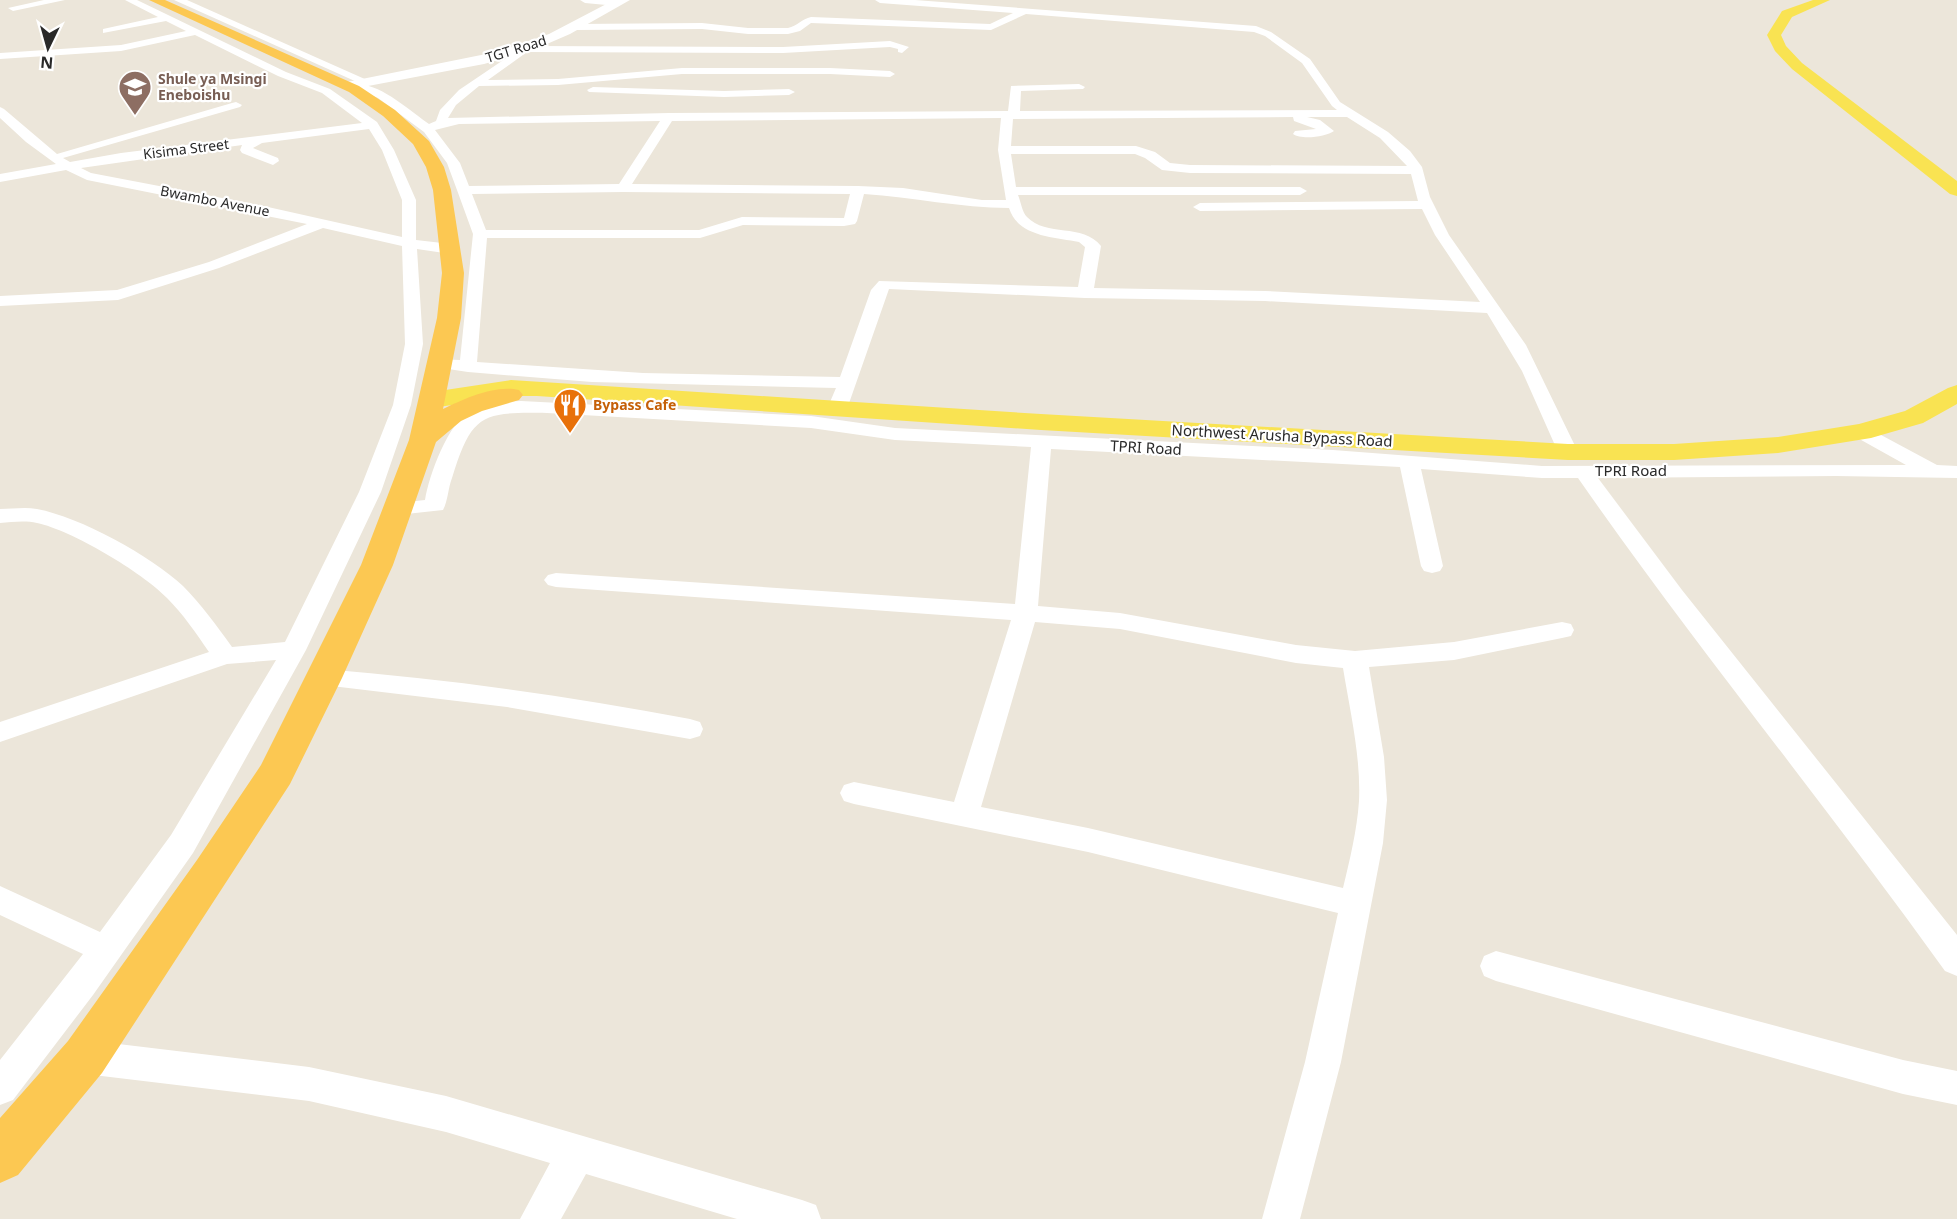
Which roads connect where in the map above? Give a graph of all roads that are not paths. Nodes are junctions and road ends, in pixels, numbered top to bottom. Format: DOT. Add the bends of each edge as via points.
graph roads {
  1 [pos="60,0"];
  2 [pos="130,0"];
  3 [pos="156,0"];
  4 [pos="179,0"];
  5 [pos="585,0"];
  6 [pos="880,0"];
  7 [pos="1824,0"];
  8 [pos="620,2"];
  9 [pos="13,8"];
  10 [pos="1025,11"];
  11 [pos="166,18"];
  12 [pos="576,27"];
  13 [pos="106,31"];
  14 [pos="197,32"];
  15 [pos="526,48"];
  16 [pos="902,50"];
  17 [pos="0,56"];
  18 [pos="890,74"];
  19 [pos="475,82"];
  20 [pos="355,83"];
  21 [pos="537,83"];
  22 [pos="1079,87"];
  23 [pos="789,92"];
  24 [pos="236,105"];
  25 [pos="0,111"];
  26 [pos="1275,113"];
  27 [pos="1348,113"];
  28 [pos="1010,114"];
  29 [pos="669,117"];
  30 [pos="373,125"];
  31 [pos="434,126"];
  32 [pos="1299,134"];
  33 [pos="257,141"];
  34 [pos="1004,150"];
  35 [pos="52,157"];
  36 [pos="273,161"];
  37 [pos="64,166"];
  38 [pos="1417,170"];
  39 [pos="0,178"];
  40 [pos="623,188"];
  41 [pos="464,190"];
  42 [pos="858,190"];
  43 [pos="1957,190"];
  44 [pos="1300,191"];
  45 [pos="1011,197"];
  46 [pos="1426,205"];
  47 [pos="1200,207"];
  48 [pos="323,224"];
  49 [pos="465,242"];
  50 [pos="409,243"];
  51 [pos="1085,292"];
  52 [pos="0,301"];
  53 [pos="1490,308"];
  54 [pos="845,383"];
  55 [pos="439,391"];
  56 [pos="511,391"];
  57 [pos="1957,393"];
  58 [pos="837,409"];
  59 [pos="1861,432"];
  60 [pos="1041,443"];
  61 [pos="1409,461"];
  62 [pos="1575,461"];
  63 [pos="1934,472"];
  64 [pos="1957,472"];
  65 [pos="397,509"];
  66 [pos="0,516"];
  67 [pos="1432,566"];
  68 [pos="556,580"];
  69 [pos="1026,612"];
  70 [pos="1562,630"];
  71 [pos="294,651"];
  72 [pos="225,656"];
  73 [pos="1355,660"];
  74 [pos="324,678"];
  75 [pos="690,729"];
  76 [pos="0,732"];
  77 [pos="854,793"];
  78 [pos="964,816"];
  79 [pos="0,899"];
  80 [pos="1356,904"];
  81 [pos="106,949"];
  82 [pos="1957,961"];
  83 [pos="1496,966"];
  84 [pos="85,1057"];
  85 [pos="0,1088"];
  86 [pos="1957,1088"];
  87 [pos="577,1154"];
  88 [pos="0,1157"];
  89 [pos="539,1219"];
  90 [pos="802,1219"];
  91 [pos="1281,1219"];
  1 -- 9 [label="street"];
  2 -- 11 [label="street"];
  3 -- 20 [label="highway"];
  4 -- 20 [label="street"];
  5 -- 8 [label="street"];
  6 -- 10 [label="street"];
  7 -- 43 [label="main road" via="1787,14 1774,35 1780,48 1797,66"];
  8 -- 12 [label="street, TGT Road"];
  10 -- 12 [label="street" via="991,27 818,20 806,21 788,31 702,26"];
  10 -- 27 [label="street" via="1256,29 1306,60 1336,104"];
  11 -- 13 [label="street"];
  11 -- 14 [label="street"];
  12 -- 15 [label="street, TGT Road"];
  14 -- 17 [label="street" via="121,48"];
  14 -- 30 [label="street" via="326,91"];
  15 -- 16 [label="street" via="783,50 890,44 904,47"];
  15 -- 19 [label="street"];
  15 -- 20 [label="street, TGT Road"];
  18 -- 21 [label="street" via="682,71"];
  19 -- 21 [label="street"];
  19 -- 31 [label="street"];
  20 -- 31 [label="street"];
  20 -- 49 [label="highway" via="420,141 435,167"];
  21 -- 23 [label="street" via="624,92"];
  22 -- 28 [label="street" via="1015,88"];
  24 -- 35 [label="street"];
  25 -- 35 [label="street, Bwambo Avenue"];
  26 -- 27 [label="street"];
  26 -- 28 [label="street"];
  26 -- 32 [label="street" via="1313,122 1328,131"];
  27 -- 38 [label="street" via="1390,140"];
  28 -- 29 [label="street"];
  28 -- 34 [label="street"];
  29 -- 31 [label="street" via="467,120"];
  29 -- 40 [label="street"];
  30 -- 33 [label="street, Kisima Street"];
  30 -- 50 [label="street" via="409,200"];
  31 -- 41 [label="street"];
  33 -- 36 [label="street" via="246,150"];
  33 -- 37 [label="street, Kisima Street"];
  34 -- 38 [label="street" via="1136,150 1177,169"];
  34 -- 45 [label="street"];
  35 -- 37 [label="street, Bwambo Avenue"];
  37 -- 39 [label="street, Kisima Street"];
  37 -- 48 [label="street, Bwambo Avenue" via="114,183"];
  38 -- 46 [label="street"];
  40 -- 41 [label="street"];
  40 -- 42 [label="street"];
  41 -- 49 [label="street"];
  42 -- 45 [label="street" via="903,192 982,204"];
  42 -- 49 [label="street, Bwambo Avenue" via="850,221 844,222 736,222 699,234"];
  44 -- 45 [label="street"];
  45 -- 51 [label="street" via="1028,224 1093,246"];
  46 -- 47 [label="street"];
  46 -- 53 [label="street"];
  48 -- 50 [label="street, Bwambo Avenue"];
  48 -- 52 [label="street" via="134,291 114,303"];
  49 -- 50 [label="street, Bwambo Avenue"];
  49 -- 55 [label="highway" via="453,273"];
  50 -- 71 [label="street" via="414,344 402,405 370,492"];
  51 -- 53 [label="street" via="1265,296"];
  51 -- 54 [label="street" via="885,284 879,290"];
  53 -- 62 [label="street" via="1531,371"];
  54 -- 55 [label="street" via="604,376"];
  54 -- 58 [label="street"];
  55 -- 56 [label="main road, Northwest Arusha Bypass Road"];
  55 -- 56 [label="highway" via="436,425 456,411"];
  55 -- 65 [label="highway"];
  56 -- 58 [label="main road, Northwest Arusha Bypass Road"];
  57 -- 59 [label="main road, Northwest Arusha Bypass Road" via="1914,417"];
  58 -- 62 [label="main road, Northwest Arusha Bypass Road"];
  59 -- 62 [label="main road, Northwest Arusha Bypass Road" via="1778,445"];
  59 -- 63 [label="street"];
  60 -- 61 [label="street, TPRI Road"];
  60 -- 65 [label="street, TPRI Road" via="895,434 811,422 510,407 476,414 464,429 436,491 435,505"];
  60 -- 69 [label="street"];
  61 -- 62 [label="street, TPRI Road" via="1542,472"];
  61 -- 67 [label="street"];
  62 -- 63 [label="street, TPRI Road"];
  62 -- 82 [label="street" via="1660,578 1831,793"];
  63 -- 64 [label="street, TPRI Road"];
  65 -- 74 [label="highway" via="377,564"];
  66 -- 72 [label="street" via="37,516 56,521 135,562 172,589 202,622"];
  68 -- 69 [label="street"];
  69 -- 73 [label="street" via="1120,621 1296,654"];
  69 -- 78 [label="street"];
  70 -- 73 [label="street" via="1454,651"];
  71 -- 72 [label="street"];
  71 -- 81 [label="street" via="182,844"];
  72 -- 76 [label="street"];
  73 -- 80 [label="street" via="1373,800"];
  74 -- 75 [label="street" via="501,696"];
  74 -- 84 [label="highway" via="276,774"];
  77 -- 78 [label="street"];
  78 -- 80 [label="street" via="1088,840"];
  79 -- 81 [label="street"];
  80 -- 91 [label="street" via="1323,1062"];
  81 -- 85 [label="street"];
  83 -- 86 [label="street" via="1903,1077"];
  84 -- 87 [label="street" via="309,1084 446,1114"];
  84 -- 88 [label="highway"];
  87 -- 89 [label="street"];
  87 -- 90 [label="street"];
}
